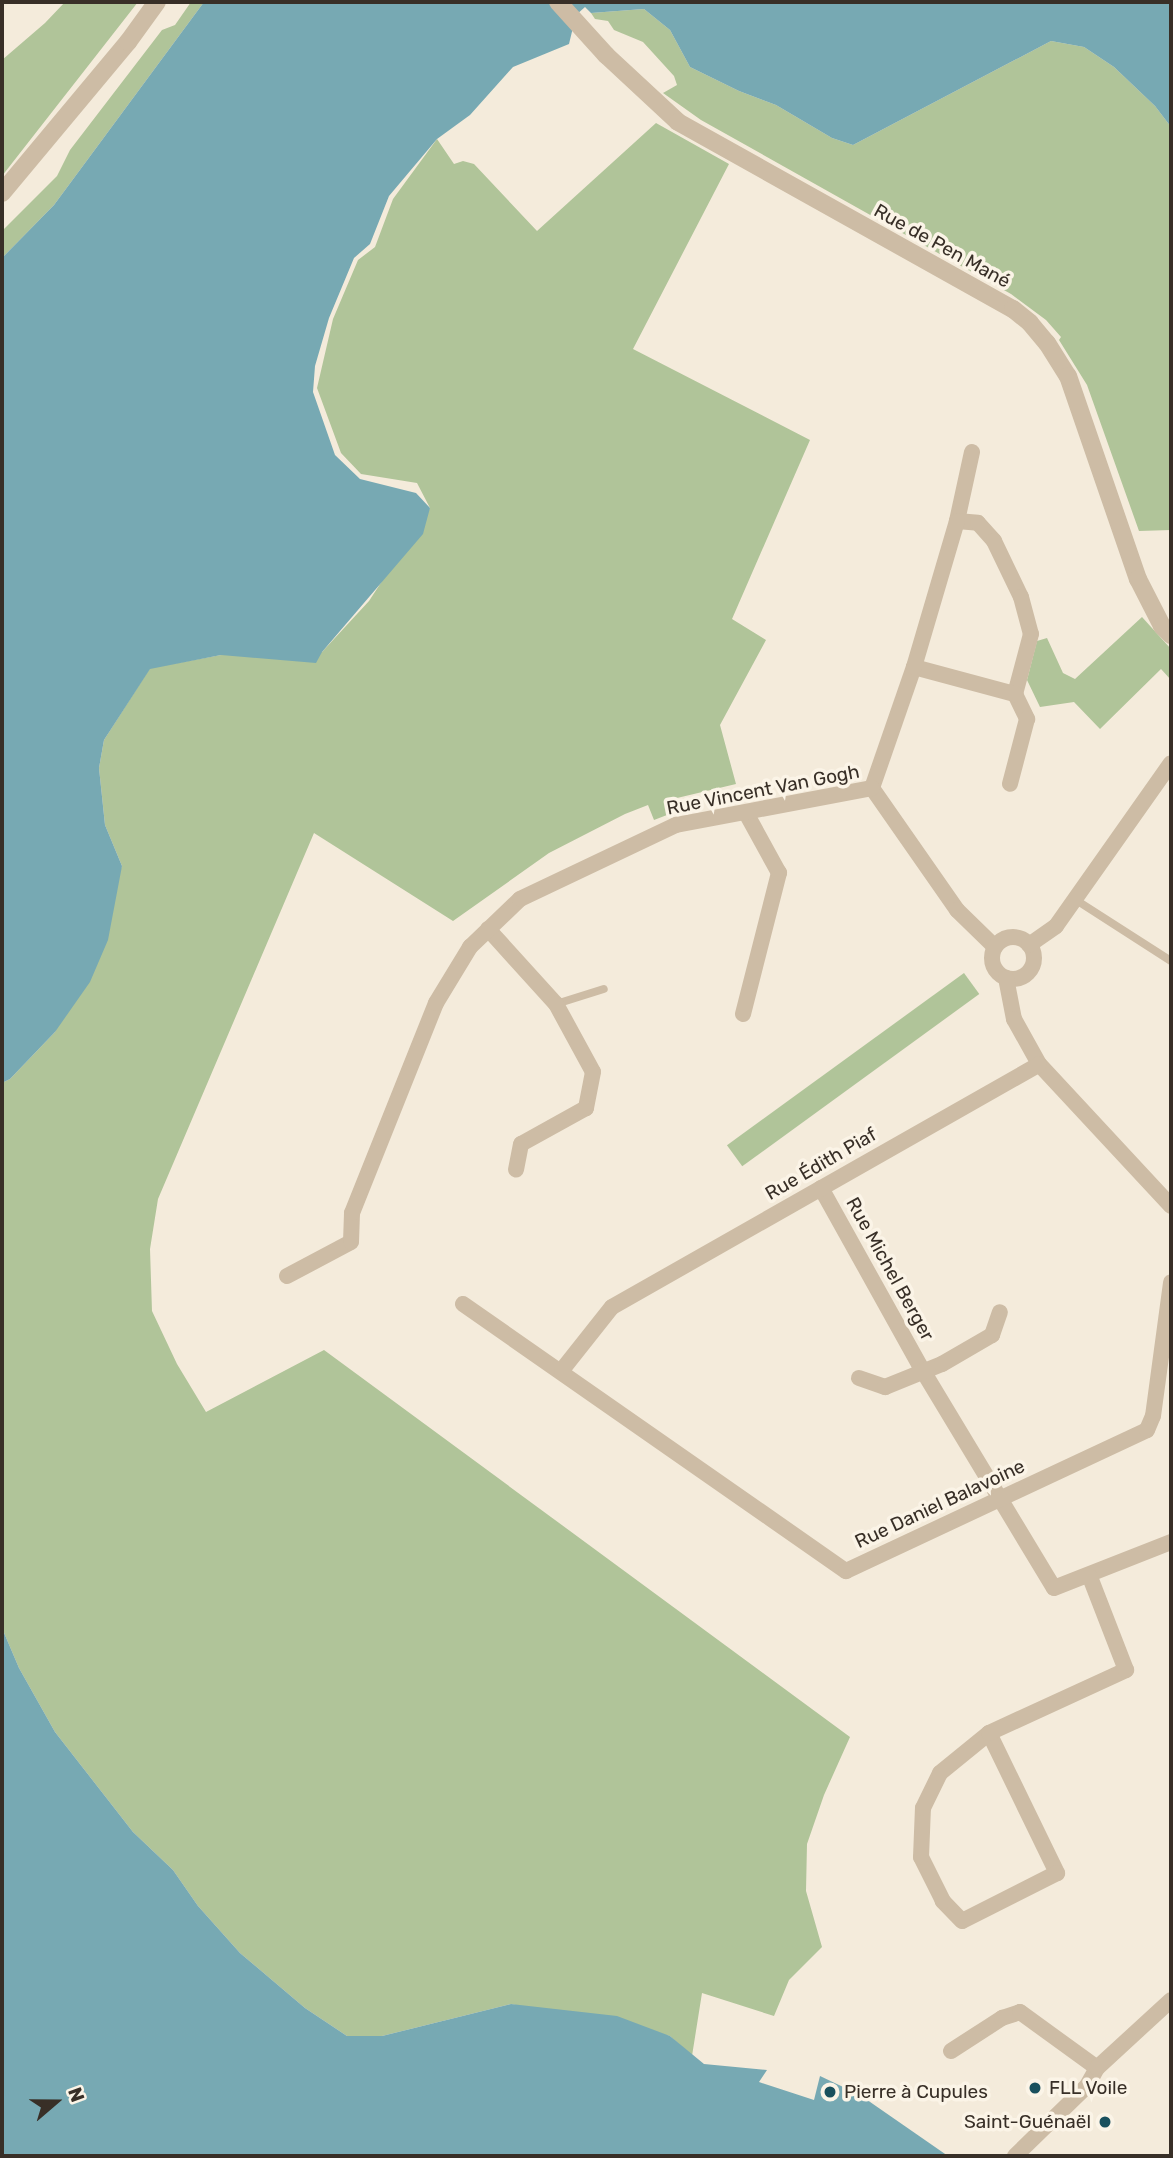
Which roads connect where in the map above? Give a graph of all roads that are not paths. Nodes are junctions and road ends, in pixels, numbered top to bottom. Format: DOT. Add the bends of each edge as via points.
graph roads {
  1 [pos="157,2"];
  2 [pos="558,2"];
  3 [pos="2,193"];
  4 [pos="972,452"];
  5 [pos="957,521"];
  6 [pos="1171,635"];
  7 [pos="914,667"];
  8 [pos="1015,694"];
  9 [pos="1171,763"];
  10 [pos="1010,784"];
  11 [pos="872,788"];
  12 [pos="746,813"];
  13 [pos="1076,900"];
  14 [pos="488,929"];
  15 [pos="1029,945"];
  16 [pos="995,947"];
  17 [pos="1171,961"];
  18 [pos="1006,978"];
  19 [pos="604,989"];
  20 [pos="556,1004"];
  21 [pos="743,1014"];
  22 [pos="1039,1064"];
  23 [pos="516,1170"];
  24 [pos="821,1188"];
  25 [pos="1171,1206"];
  26 [pos="287,1276"];
  27 [pos="1171,1282"];
  28 [pos="463,1304"];
  29 [pos="1000,1312"];
  30 [pos="562,1370"];
  31 [pos="923,1371"];
  32 [pos="859,1378"];
  33 [pos="999,1502"];
  34 [pos="1171,1542"];
  35 [pos="1090,1577"];
  36 [pos="989,1733"];
  37 [pos="1171,2000"];
  38 [pos="1164,2017"];
  39 [pos="951,2051"];
  40 [pos="1097,2068"];
  41 [pos="1015,2156"];
  1 -- 3 [label="street"];
  2 -- 6 [label="street, Rue de Pen Mané" via="653,103 678,122 1013,309 1030,323 1068,376 1138,579"];
  4 -- 5 [label="street"];
  5 -- 7 [label="street"];
  5 -- 8 [label="street" via="978,523 994,541 1021,597 1031,634"];
  7 -- 8 [label="street"];
  7 -- 11 [label="street"];
  8 -- 10 [label="street" via="1027,719"];
  9 -- 13 [label="street"];
  11 -- 12 [label="street, Rue Vincent Van Gogh"];
  11 -- 16 [label="street, Rue Vincent Van Gogh" via="957,910"];
  12 -- 14 [label="street, Rue Vincent Van Gogh" via="676,825 520,899"];
  12 -- 21 [label="street" via="779,873"];
  13 -- 15 [label="street" via="1056,926"];
  13 -- 17 [label="lane"];
  14 -- 20 [label="street"];
  14 -- 26 [label="street, Rue Vincent Van Gogh" via="470,947 436,1003 352,1213 351,1242"];
  15 -- 16 [label="street" via="1016,937"];
  15 -- 18 [label="street" via="1034,957 1030,969 1020,977"];
  16 -- 18 [label="street" via="993,965"];
  18 -- 22 [label="street" via="1014,1019"];
  19 -- 20 [label="lane"];
  20 -- 23 [label="street" via="593,1072 586,1108 521,1144"];
  22 -- 24 [label="street, Rue Édith Piaf"];
  22 -- 25 [label="street"];
  24 -- 30 [label="street, Rue Édith Piaf" via="612,1307"];
  24 -- 31 [label="street, Rue Michel Berger"];
  27 -- 33 [label="street, Rue Daniel Balavoine" via="1153,1416 1147,1430"];
  28 -- 30 [label="street, Rue Daniel Balavoine"];
  29 -- 31 [label="street, Rue Michel Berger" via="992,1335"];
  30 -- 33 [label="street, Rue Daniel Balavoine" via="846,1571"];
  31 -- 32 [label="street, Rue Michel Berger" via="885,1387"];
  31 -- 33 [label="street, Rue Michel Berger"];
  33 -- 35 [label="street, Rue Michel Berger" via="1054,1588"];
  34 -- 35 [label="street"];
  35 -- 36 [label="street" via="1126,1670"];
  36 -- 36 [label="street" via="940,1773 923,1808 921,1857 943,1901 962,1921 1057,1873"];
  37 -- 38 [label="street"];
  38 -- 40 [label="street"];
  39 -- 40 [label="street" via="1002,2018 1020,2012"];
  40 -- 41 [label="street" via="1087,2086"];
}
